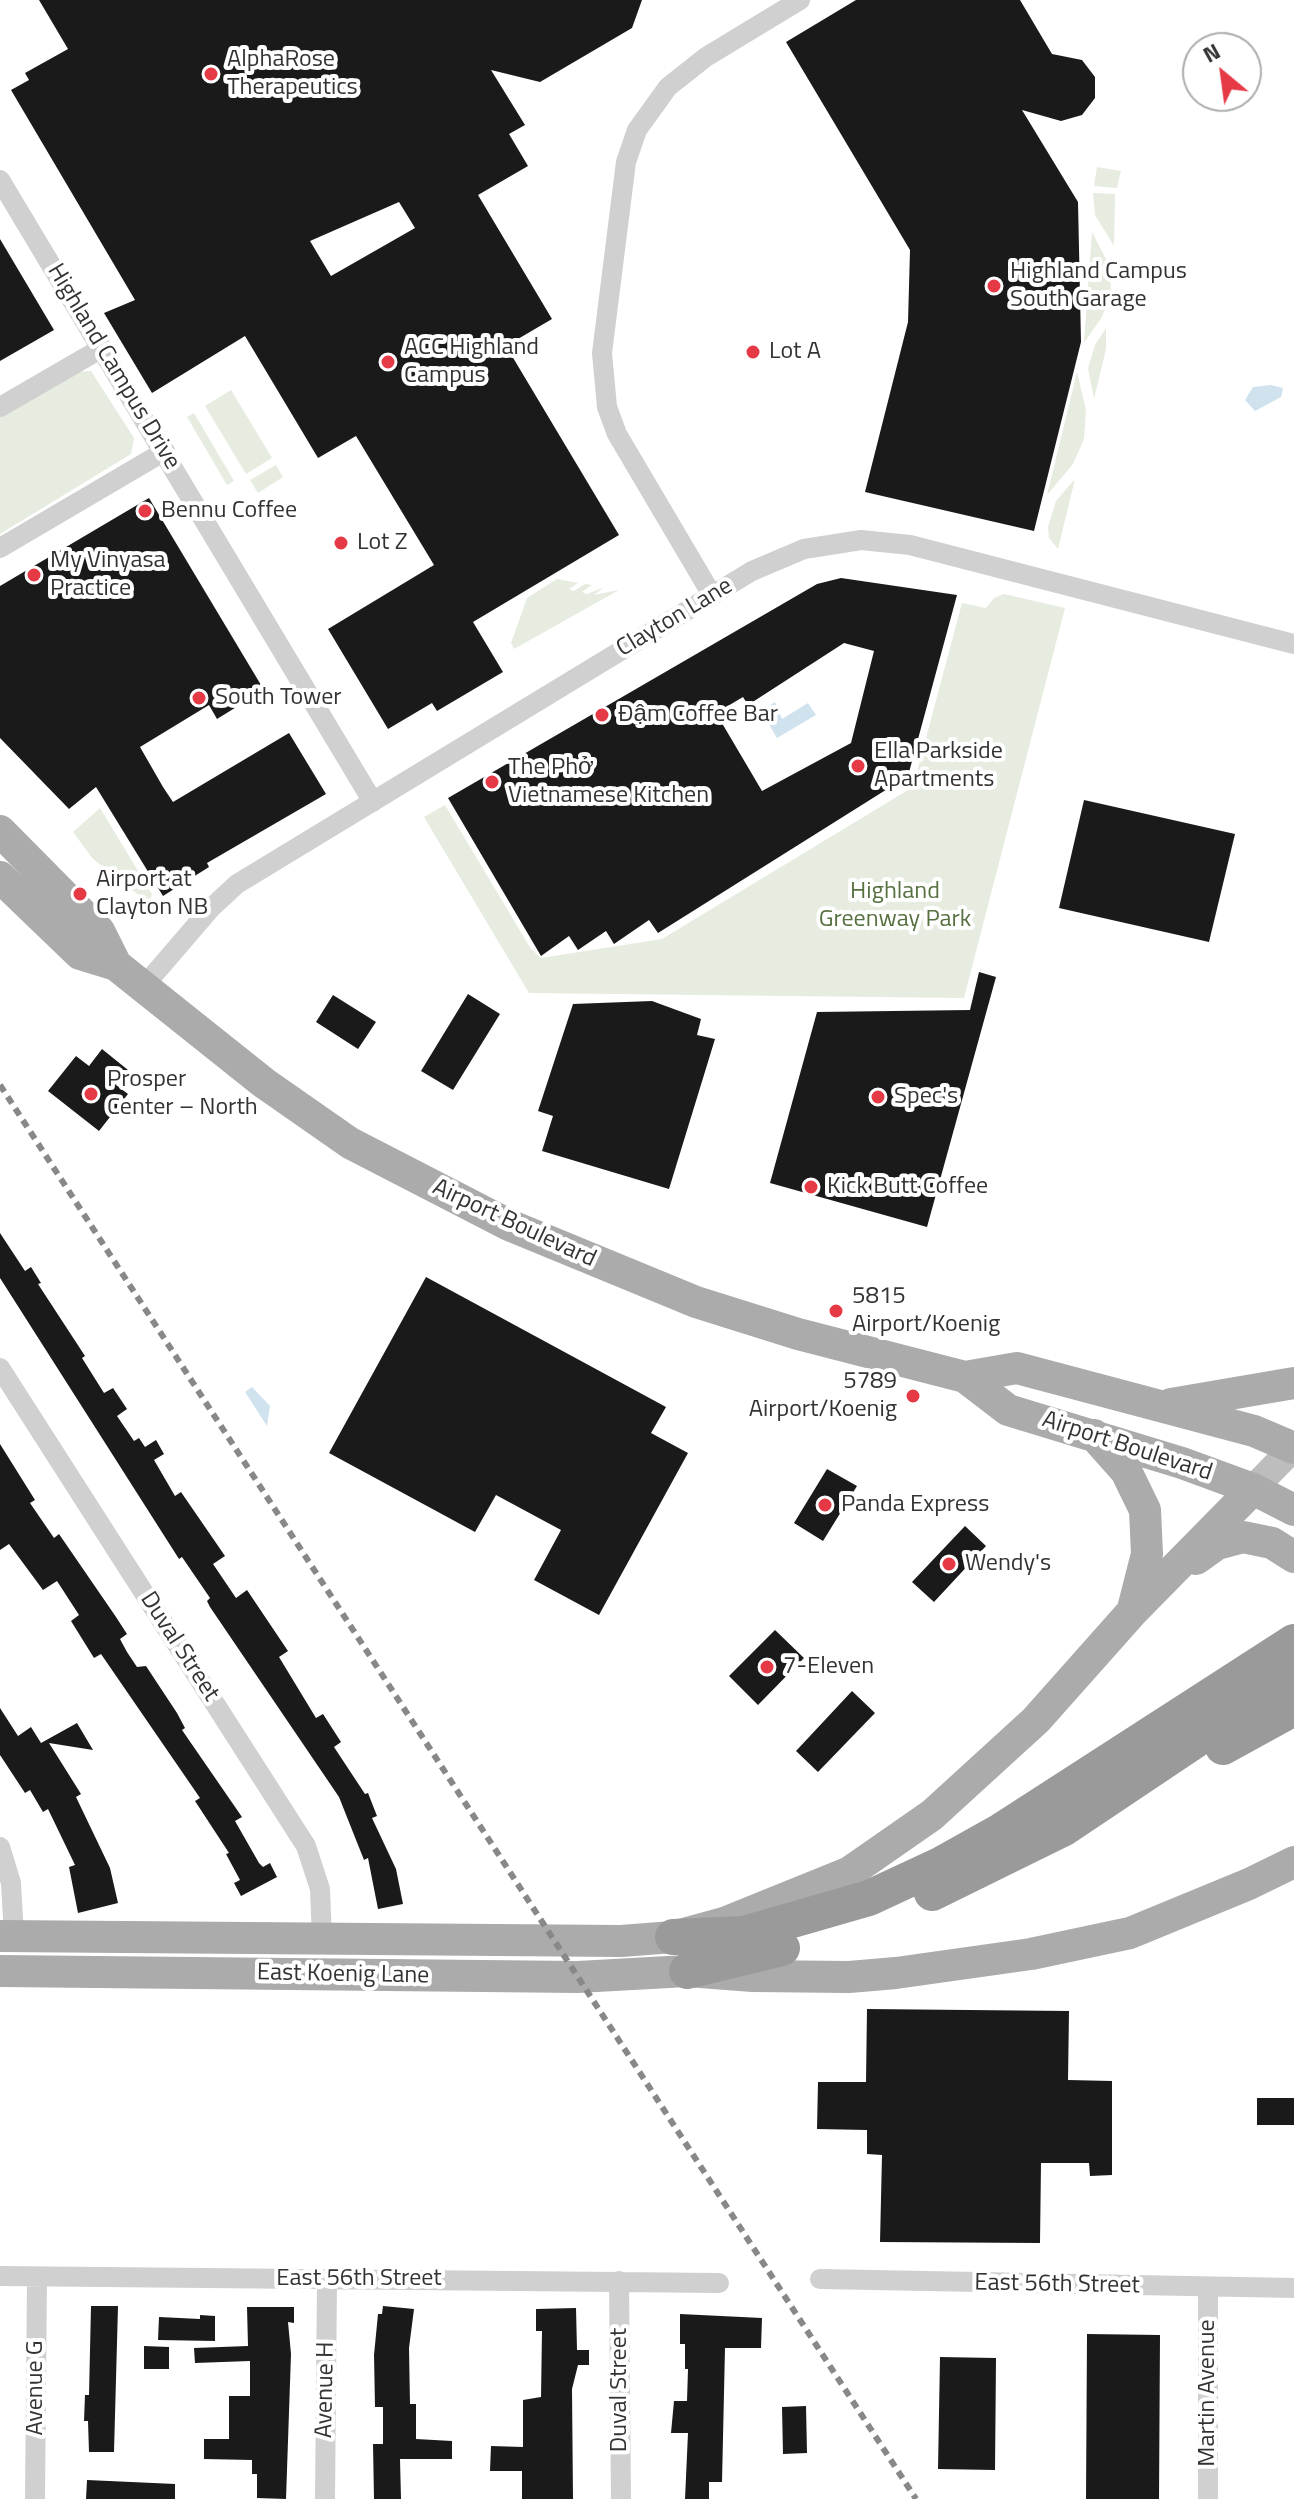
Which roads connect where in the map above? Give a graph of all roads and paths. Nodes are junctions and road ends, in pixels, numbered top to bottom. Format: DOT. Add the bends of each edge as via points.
graph roads {
  1 [pos="800,0"];
  2 [pos="0,180"];
  3 [pos="102,348"];
  4 [pos="0,407"];
  5 [pos="165,451"];
  6 [pos="0,548"];
  7 [pos="712,595"];
  8 [pos="1294,644"];
  9 [pos="373,802"];
  10 [pos="0,831"];
  11 [pos="0,877"];
  12 [pos="116,965"];
  13 [pos="144,986"];
  14 [pos="0,1368"];
  15 [pos="965,1377"];
  16 [pos="1294,1383"];
  17 [pos="1165,1405"];
  18 [pos="1094,1435"];
  19 [pos="1294,1447"];
  20 [pos="1253,1489"];
  21 [pos="1294,1510"];
  22 [pos="1294,1557"];
  23 [pos="1132,1612"];
  24 [pos="1293,1653"];
  25 [pos="1294,1708"];
  26 [pos="1099,1806"];
  27 [pos="0,1847"];
  28 [pos="1294,1862"];
  29 [pos="7,1936"];
  30 [pos="673,1937"];
  31 [pos="322,1939"];
  32 [pos="0,1971"];
  33 [pos="687,1971"];
  34 [pos="0,2276"];
  35 [pos="37,2277"];
  36 [pos="820,2279"];
  37 [pos="327,2280"];
  38 [pos="619,2281"];
  39 [pos="719,2283"];
  40 [pos="1208,2287"];
  41 [pos="1294,2288"];
  42 [pos="35,2499"];
  43 [pos="325,2499"];
  44 [pos="621,2499"];
  45 [pos="1208,2499"];
  1 -- 7 [label="street" via="706,57 668,87 637,130 626,162 602,353 607,407 617,434"];
  2 -- 3 [label="street, Highland Campus Drive"];
  3 -- 4 [label="street"];
  3 -- 5 [label="street, Highland Campus Drive"];
  5 -- 6 [label="street"];
  5 -- 9 [label="street, Highland Campus Drive"];
  7 -- 8 [label="street, Clayton Lane" via="804,549 861,540 910,545"];
  7 -- 9 [label="street, Clayton Lane"];
  9 -- 13 [label="street, Clayton Lane" via="237,884"];
  10 -- 12 [label="main road, Airport Boulevard" via="99,931"];
  11 -- 12 [label="main road, Airport Boulevard" via="80,954"];
  12 -- 13 [label="main road, Airport Boulevard"];
  13 -- 15 [label="main road, Airport Boulevard" via="350,1143 509,1225 696,1302"];
  14 -- 31 [label="street, Duval Street" via="306,1846 320,1889"];
  15 -- 17 [label="main road, Airport Boulevard" via="1017,1368"];
  15 -- 18 [label="main road, Airport Boulevard" via="1008,1410"];
  16 -- 17 [label="main road"];
  17 -- 19 [label="main road, Airport Boulevard"];
  18 -- 20 [label="main road, Airport Boulevard"];
  18 -- 23 [label="main road" via="1126,1471 1145,1510 1147,1554"];
  19 -- 20 [label="main road"];
  20 -- 21 [label="main road, Airport Boulevard"];
  20 -- 23 [label="main road"];
  22 -- 23 [label="main road" via="1272,1543 1243,1537 1217,1544"];
  23 -- 30 [label="main road, East Koenig Lane" via="1036,1720 932,1815 850,1872 724,1923"];
  24 -- 26 [label="highway"];
  24 -- 30 [label="highway" via="1001,1831 869,1898 744,1934"];
  25 -- 26 [label="highway"];
  26 -- 33 [label="highway" via="969,1878 866,1921 772,1952"];
  27 -- 29 [label="street" via="11,1883"];
  28 -- 33 [label="main road, East Koenig Lane" via="1130,1933 1031,1954 849,1977"];
  29 -- 31 [label="main road, East Koenig Lane"];
  30 -- 31 [label="main road, East Koenig Lane"];
  32 -- 33 [label="main road, East Koenig Lane" via="578,1977"];
  34 -- 35 [label="street, East 56th Street"];
  35 -- 37 [label="street, East 56th Street"];
  35 -- 42 [label="street, Avenue G"];
  36 -- 40 [label="street, East 56th Street"];
  37 -- 38 [label="street, East 56th Street"];
  37 -- 43 [label="street, Avenue H"];
  38 -- 39 [label="street, East 56th Street"];
  38 -- 44 [label="street, Duval Street"];
  40 -- 41 [label="street, East 56th Street"];
  40 -- 45 [label="street, Martin Avenue"];
}
